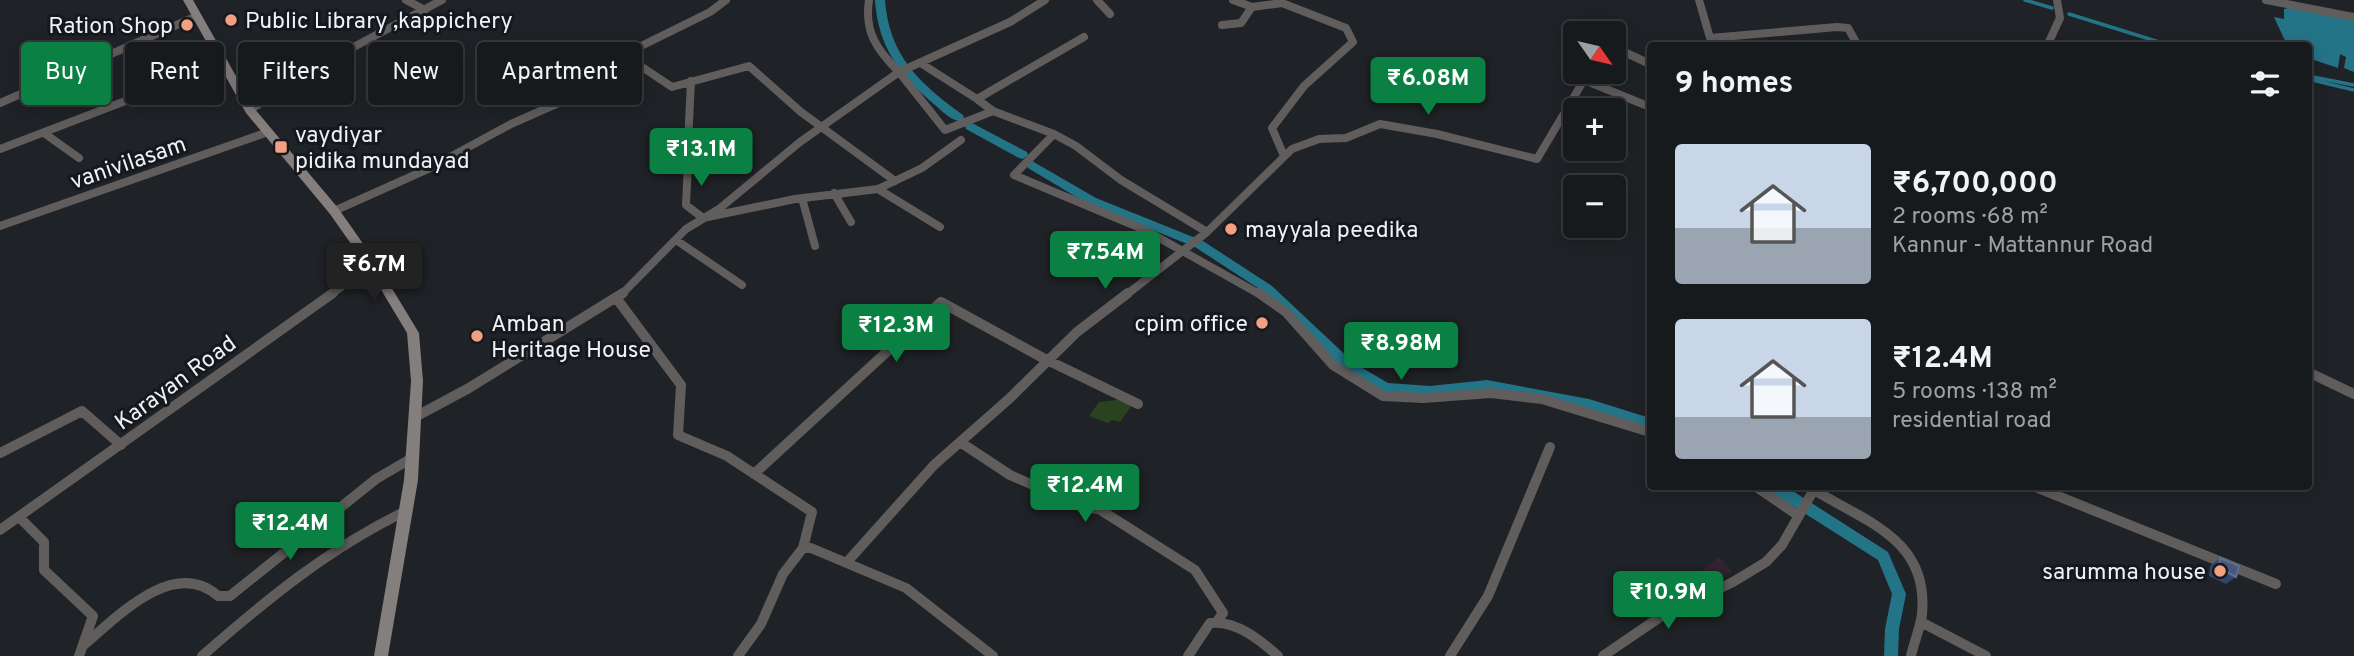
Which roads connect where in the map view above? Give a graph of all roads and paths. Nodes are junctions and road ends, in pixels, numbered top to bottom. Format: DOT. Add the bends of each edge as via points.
graph roads {
  1 [pos="188,0"];
  2 [pos="406,0"];
  3 [pos="442,0"];
  4 [pos="726,0"];
  5 [pos="869,0"];
  6 [pos="1045,0"];
  7 [pos="1097,0"];
  8 [pos="1233,0"];
  9 [pos="1699,0"];
  10 [pos="2057,0"];
  11 [pos="2266,0"];
  12 [pos="1252,7"];
  13 [pos="425,10"];
  14 [pos="1110,14"];
  15 [pos="197,16"];
  16 [pos="2354,17"];
  17 [pos="1222,25"];
  18 [pos="1084,37"];
  19 [pos="211,42"];
  20 [pos="1707,42"];
  21 [pos="1856,42"];
  22 [pos="2049,42"];
  23 [pos="642,46"];
  24 [pos="1626,53"];
  25 [pos="1647,63"];
  26 [pos="922,64"];
  27 [pos="224,67"];
  28 [pos="642,67"];
  29 [pos="899,72"];
  30 [pos="691,82"];
  31 [pos="977,99"];
  32 [pos="125,102"];
  33 [pos="0,103"];
  34 [pos="556,105"];
  35 [pos="1647,106"];
  36 [pos="250,110"];
  37 [pos="993,111"];
  38 [pos="824,127"];
  39 [pos="268,132"];
  40 [pos="44,133"];
  41 [pos="1054,134"];
  42 [pos="961,140"];
  43 [pos="688,143"];
  44 [pos="0,149"];
  45 [pos="1284,156"];
  46 [pos="79,158"];
  47 [pos="688,162"];
  48 [pos="895,181"];
  49 [pos="878,189"];
  50 [pos="834,192"];
  51 [pos="802,198"];
  52 [pos="334,211"];
  53 [pos="703,218"];
  54 [pos="851,222"];
  55 [pos="0,226"];
  56 [pos="940,227"];
  57 [pos="1204,235"];
  58 [pos="676,240"];
  59 [pos="815,246"];
  60 [pos="1184,249"];
  61 [pos="372,265"];
  62 [pos="743,285"];
  63 [pos="617,299"];
  64 [pos="1049,362"];
  65 [pos="2312,374"];
  66 [pos="2354,394"];
  67 [pos="1138,404"];
  68 [pos="415,416"];
  69 [pos="1647,431"];
  70 [pos="960,442"];
  71 [pos="121,444"];
  72 [pos="1550,447"];
  73 [pos="0,453"];
  74 [pos="412,458"];
  75 [pos="754,474"];
  76 [pos="1763,490"];
  77 [pos="1814,490"];
  78 [pos="1818,490"];
  79 [pos="2043,490"];
  80 [pos="1803,509"];
  81 [pos="406,510"];
  82 [pos="19,517"];
  83 [pos="0,530"];
  84 [pos="803,548"];
  85 [pos="848,561"];
  86 [pos="2276,584"];
  87 [pos="1218,620"];
  88 [pos="1921,622"];
  89 [pos="84,645"];
  90 [pos="79,656"];
  91 [pos="202,656"];
  92 [pos="381,656"];
  93 [pos="738,656"];
  94 [pos="993,656"];
  95 [pos="1188,656"];
  96 [pos="1278,656"];
  97 [pos="1450,656"];
  98 [pos="1603,656"];
  99 [pos="1911,656"];
  100 [pos="1986,656"];
  1 -- 15 [label="main road"];
  2 -- 13 [label="street"];
  3 -- 13 [label="street"];
  4 -- 23 [label="street"];
  5 -- 29 [label="street" via="868,34"];
  6 -- 26 [label="street"];
  7 -- 14 [label="street"];
  8 -- 12 [label="street"];
  9 -- 20 [label="street"];
  10 -- 22 [label="street" via="2061,8 2058,25"];
  11 -- 16 [label="street"];
  12 -- 17 [label="street" via="1241,23"];
  12 -- 45 [label="street" via="1282,3 1346,28 1353,43 1304,86 1272,128"];
  13 -- 36 [label="street" via="318,66"];
  15 -- 19 [label="main road"];
  15 -- 33 [label="street"];
  18 -- 31 [label="street"];
  20 -- 21 [label="street" via="1837,27 1848,28"];
  24 -- 25 [label="street"];
  26 -- 29 [label="street"];
  26 -- 31 [label="street"];
  27 -- 36 [label="main road"];
  28 -- 30 [label="street" via="672,87"];
  29 -- 37 [label="street" via="945,130"];
  29 -- 38 [label="street"];
  30 -- 38 [label="street" via="749,66 803,115"];
  30 -- 43 [label="street"];
  31 -- 37 [label="street"];
  32 -- 40 [label="street"];
  34 -- 52 [label="street"];
  35 -- 45 [label="street" via="1584,80 1537,159 1380,124 1346,138 1319,139"];
  36 -- 39 [label="main road"];
  37 -- 41 [label="street"];
  38 -- 48 [label="street"];
  38 -- 53 [label="street"];
  39 -- 52 [label="main road"];
  39 -- 55 [label="street, vanivilasam"];
  40 -- 44 [label="street"];
  40 -- 46 [label="street"];
  41 -- 57 [label="street"];
  41 -- 60 [label="street" via="1014,175"];
  42 -- 48 [label="street"];
  45 -- 57 [label="street"];
  47 -- 53 [label="street" via="685,205"];
  48 -- 49 [label="street"];
  49 -- 50 [label="street"];
  49 -- 56 [label="street"];
  50 -- 51 [label="street"];
  50 -- 54 [label="street"];
  51 -- 53 [label="street"];
  51 -- 59 [label="street"];
  52 -- 61 [label="main road"];
  53 -- 58 [label="street"];
  57 -- 60 [label="street"];
  58 -- 62 [label="street"];
  58 -- 63 [label="street"];
  60 -- 64 [label="street" via="1077,332"];
  60 -- 69 [label="street" via="1286,312 1333,365 1383,396 1491,393 1542,399"];
  61 -- 68 [label="main road" via="413,333"];
  61 -- 71 [label="street, Karayan Road"];
  63 -- 68 [label="street"];
  63 -- 75 [label="street" via="681,385 678,435 727,456"];
  64 -- 67 [label="street"];
  64 -- 70 [label="street"];
  64 -- 75 [label="street" via="941,302"];
  65 -- 66 [label="street"];
  68 -- 74 [label="main road"];
  70 -- 85 [label="street"];
  70 -- 87 [label="street" via="1017,478 1105,512 1188,565 1219,603 1223,613"];
  71 -- 73 [label="street" via="82,411"];
  71 -- 82 [label="street, Karayan Road"];
  72 -- 97 [label="street" via="1488,596"];
  74 -- 81 [label="main road"];
  74 -- 89 [label="street" via="376,479 230,596 218,596 209,585 198,582 153,590"];
  75 -- 84 [label="street" via="812,512"];
  76 -- 80 [label="street"];
  77 -- 80 [label="street"];
  78 -- 88 [label="street" via="1910,552 1921,598"];
  79 -- 86 [label="street"];
  80 -- 98 [label="street" via="1783,545 1766,562 1663,615"];
  81 -- 91 [label="street" via="367,528 298,575"];
  81 -- 92 [label="main road"];
  82 -- 83 [label="street, Karayan Road"];
  82 -- 89 [label="street" via="44,542 44,570 67,594 89,607 93,615"];
  84 -- 85 [label="street"];
  84 -- 93 [label="street" via="790,561 764,618"];
  85 -- 94 [label="street" via="906,588"];
  87 -- 95 [label="street" via="1210,622"];
  87 -- 96 [label="street" via="1250,635"];
  88 -- 99 [label="street"];
  88 -- 100 [label="street"];
  89 -- 90 [label="street"];
}
